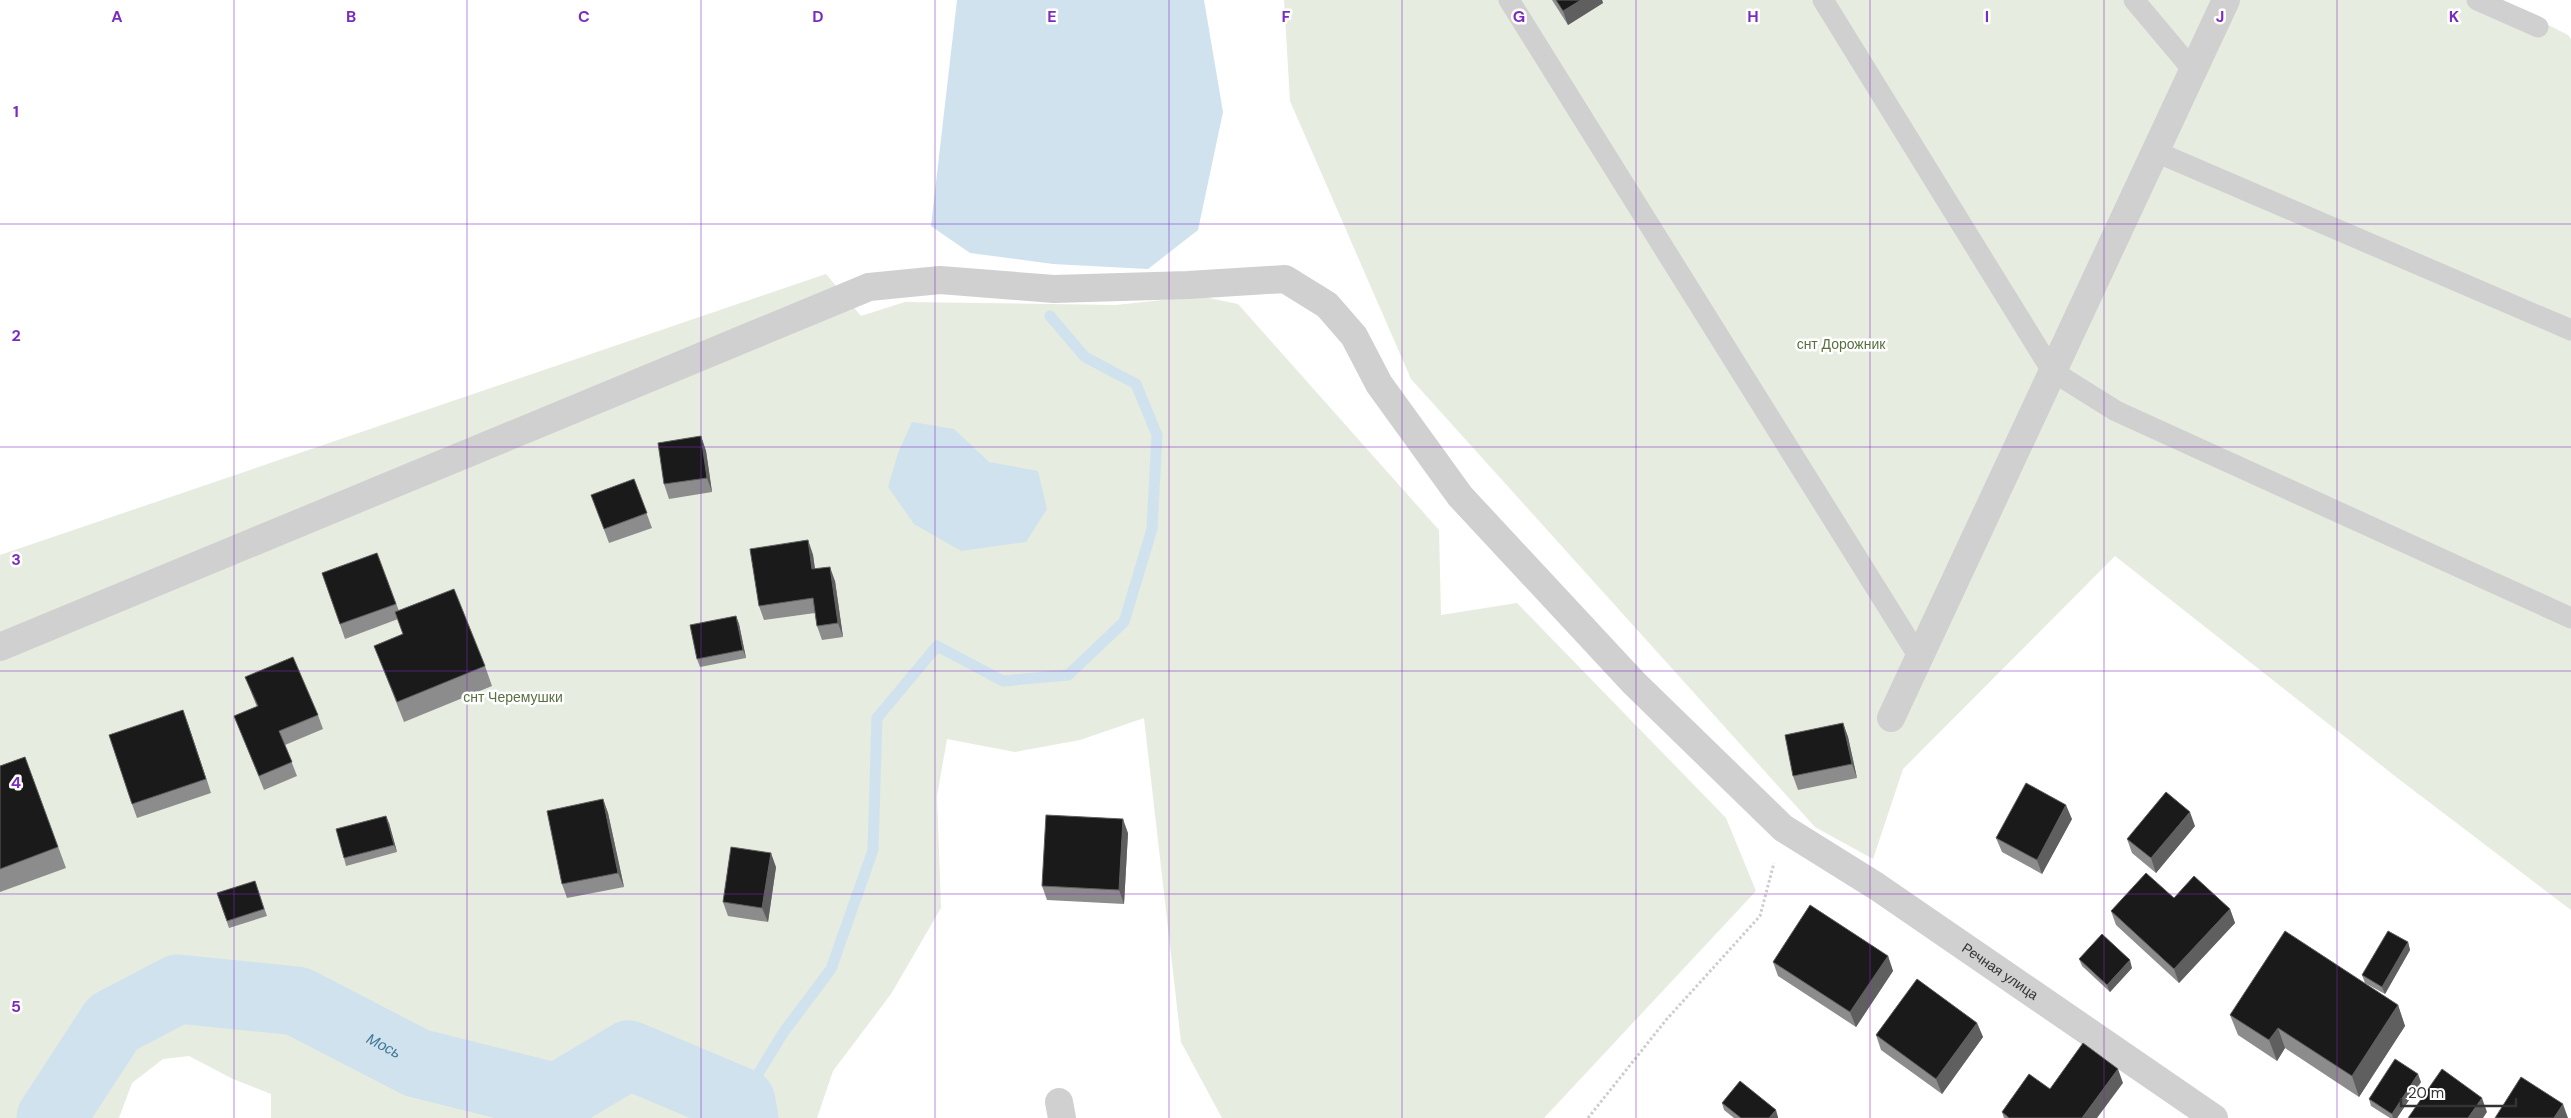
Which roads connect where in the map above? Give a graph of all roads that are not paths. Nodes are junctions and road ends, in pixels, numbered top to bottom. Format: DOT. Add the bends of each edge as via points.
graph roads {
  1 [pos="1509,0"];
  2 [pos="1823,0"];
  3 [pos="2134,0"];
  4 [pos="2226,0"];
  5 [pos="2477,0"];
  6 [pos="2538,27"];
  7 [pos="2192,69"];
  8 [pos="2154,151"];
  9 [pos="2571,330"];
  10 [pos="2052,371"];
  11 [pos="2571,618"];
  12 [pos="0,647"];
  13 [pos="1919,657"];
  14 [pos="1891,718"];
  15 [pos="2214,1118"];
  1 -- 13 [label="lane"];
  2 -- 10 [label="lane"];
  3 -- 7 [label="lane"];
  4 -- 7 [label="street"];
  5 -- 6 [label="lane"];
  7 -- 8 [label="street"];
  8 -- 9 [label="lane"];
  8 -- 10 [label="street"];
  10 -- 11 [label="lane" via="2116,411"];
  10 -- 13 [label="street"];
  12 -- 15 [label="street, Речная улица" via="869,286 940,280 1054,289 1285,279 1327,305 1354,336 1378,384 1460,496 1634,684 1783,828 1876,886"];
  13 -- 14 [label="street"];
}
